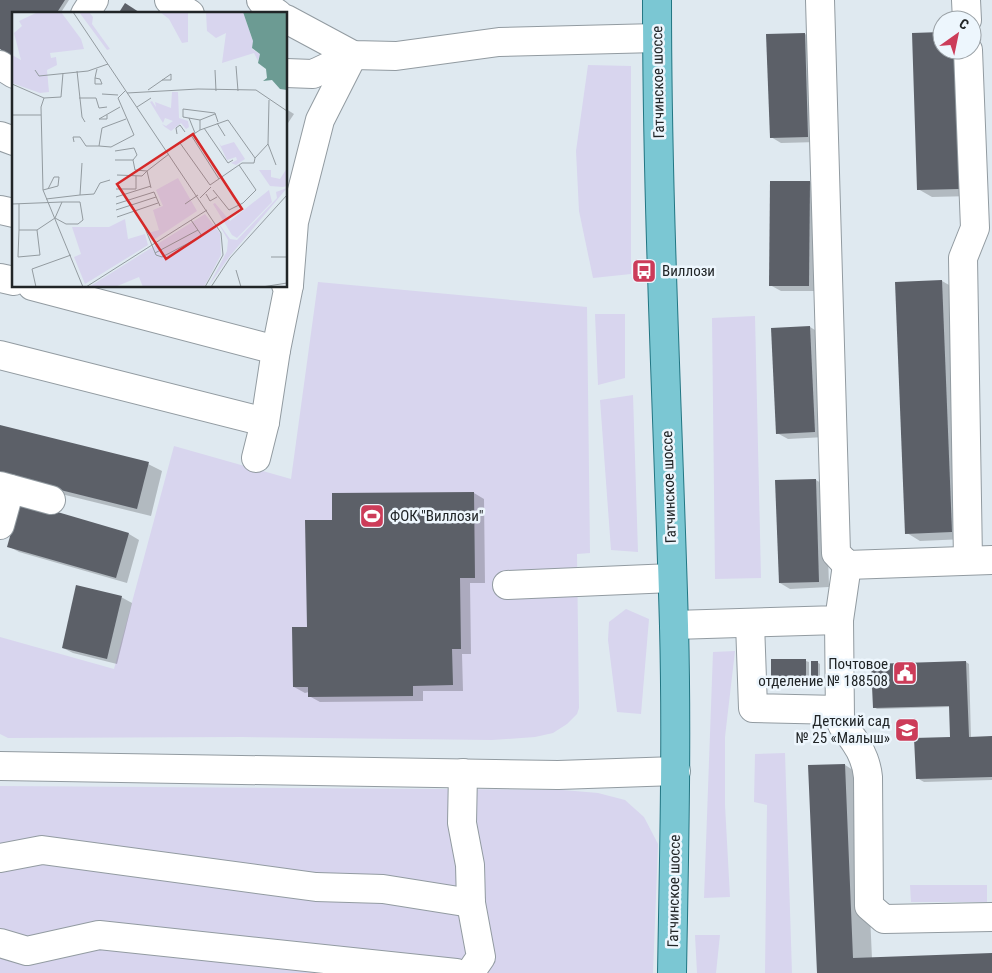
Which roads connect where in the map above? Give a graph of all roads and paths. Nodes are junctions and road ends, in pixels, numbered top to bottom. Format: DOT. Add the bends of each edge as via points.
graph roads {
  1 [pos="94,0"];
  2 [pos="169,0"];
  3 [pos="260,0"];
  4 [pos="657,0"];
  5 [pos="820,0"];
  6 [pos="86,12"];
  7 [pos="187,12"];
  8 [pos="275,12"];
  9 [pos="288,20"];
  10 [pos="657,38"];
  11 [pos="353,55"];
  12 [pos="968,60"];
  13 [pos="0,65"];
  14 [pos="12,73"];
  15 [pos="288,73"];
  16 [pos="0,136"];
  17 [pos="12,140"];
  18 [pos="290,223"];
  19 [pos="288,285"];
  20 [pos="40,288"];
  21 [pos="287,288"];
  22 [pos="276,350"];
  23 [pos="0,355"];
  24 [pos="265,422"];
  25 [pos="256,458"];
  26 [pos="5,488"];
  27 [pos="51,500"];
  28 [pos="0,525"];
  29 [pos="980,560"];
  30 [pos="847,565"];
  31 [pos="672,578"];
  32 [pos="507,584"];
  33 [pos="839,620"];
  34 [pos="750,623"];
  35 [pos="674,625"];
  36 [pos="839,710"];
  37 [pos="0,766"];
  38 [pos="676,772"];
  39 [pos="463,773"];
  40 [pos="0,858"];
  41 [pos="471,903"];
  42 [pos="992,917"];
  43 [pos="0,943"];
  44 [pos="456,973"];
  45 [pos="470,973"];
  46 [pos="672,973"];
  1 -- 6 [label="street"];
  2 -- 7 [label="street"];
  3 -- 8 [label="street"];
  4 -- 10 [label="main road, Гатчинское шоссе"];
  5 -- 30 [label="street" via="836,553"];
  9 -- 11 [label="street"];
  10 -- 11 [label="street" via="499,42 396,56"];
  10 -- 31 [label="main road, Гатчинское шоссе"];
  11 -- 15 [label="street" via="313,74"];
  11 -- 18 [label="street" via="320,120"];
  12 -- 29 [label="street" via="974,228 963,258"];
  13 -- 14 [label="street"];
  16 -- 17 [label="street"];
  18 -- 19 [label="street"];
  20 -- 22 [label="street"];
  21 -- 22 [label="street"];
  22 -- 24 [label="street"];
  23 -- 24 [label="street"];
  24 -- 25 [label="street"];
  26 -- 27 [label="street"];
  26 -- 28 [label="street"];
  29 -- 30 [label="street"];
  30 -- 33 [label="street"];
  31 -- 32 [label="street"];
  31 -- 35 [label="main road, Гатчинское шоссе"];
  33 -- 34 [label="street"];
  33 -- 36 [label="street"];
  34 -- 35 [label="street"];
  34 -- 36 [label="street" via="753,708"];
  35 -- 38 [label="main road, Гатчинское шоссе"];
  36 -- 42 [label="street" via="841,725 855,742 867,771 868,906 884,920"];
  37 -- 39 [label="street"];
  38 -- 39 [label="street"];
  38 -- 46 [label="main road, Гатчинское шоссе"];
  39 -- 41 [label="street" via="462,823 470,865"];
  40 -- 41 [label="street" via="42,850 316,887 383,889"];
  41 -- 45 [label="street" via="481,957"];
  43 -- 44 [label="street" via="27,951 99,935"];
}
